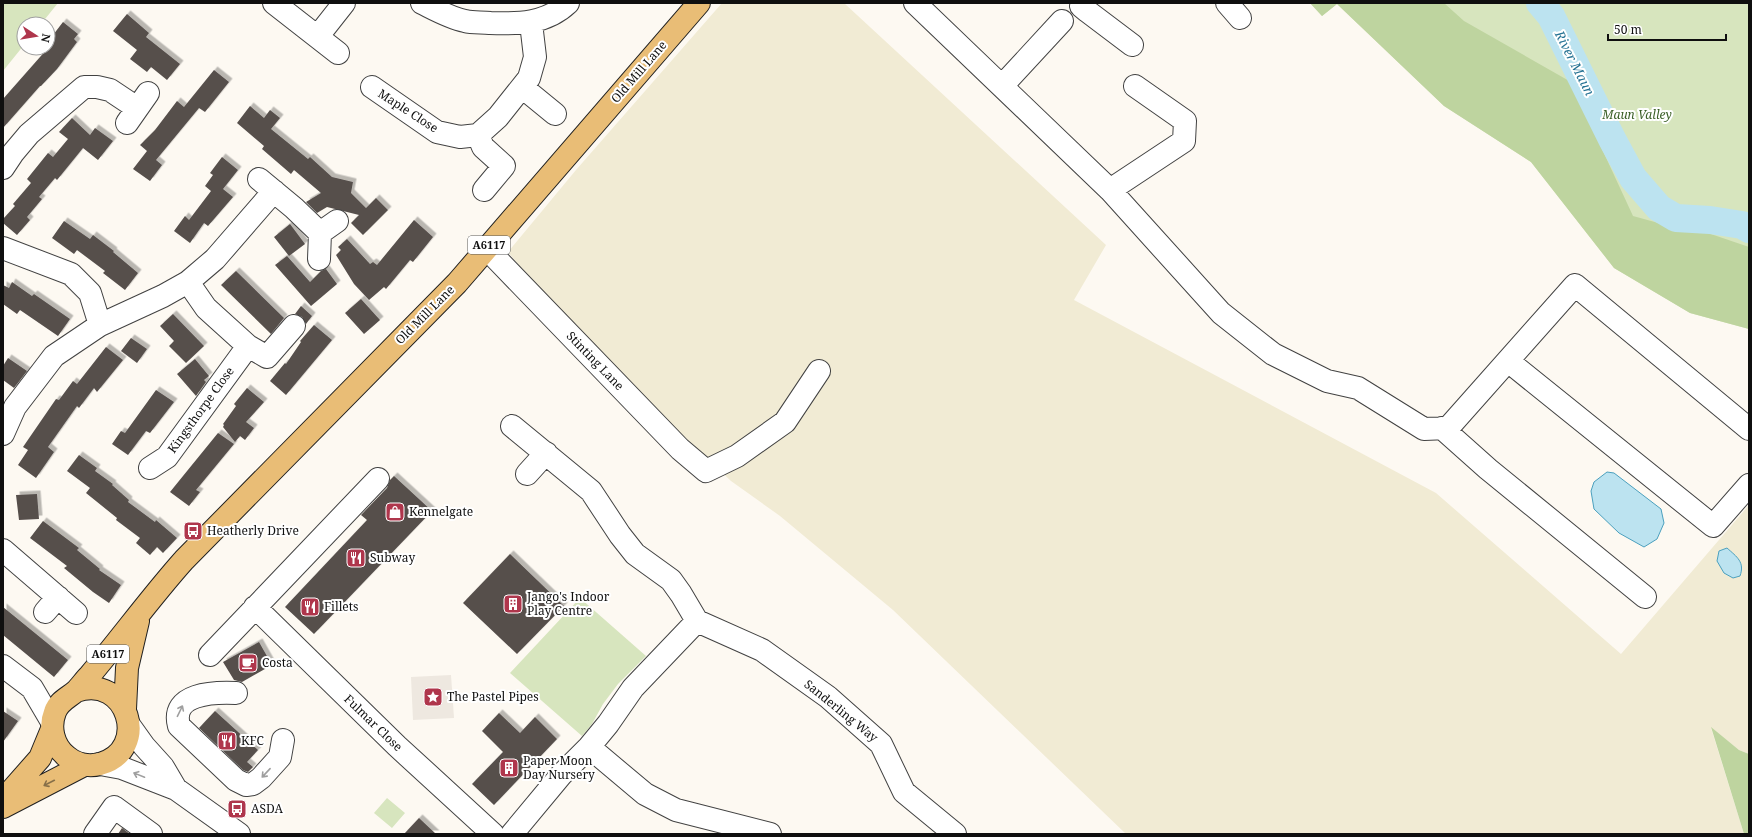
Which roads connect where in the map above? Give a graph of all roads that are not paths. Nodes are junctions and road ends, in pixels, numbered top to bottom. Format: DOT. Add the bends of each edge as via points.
graph roads {
  1 [pos="274,3"];
  2 [pos="344,3"];
  3 [pos="422,3"];
  4 [pos="568,3"];
  5 [pos="698,3"];
  6 [pos="1081,4"];
  7 [pos="921,5"];
  8 [pos="448,9"];
  9 [pos="1062,21"];
  10 [pos="531,23"];
  11 [pos="318,36"];
  12 [pos="1132,45"];
  13 [pos="338,53"];
  14 [pos="1002,86"];
  15 [pos="1135,86"];
  16 [pos="372,87"];
  17 [pos="522,87"];
  18 [pos="137,108"];
  19 [pos="555,114"];
  20 [pos="478,135"];
  21 [pos="3,168"];
  22 [pos="484,190"];
  23 [pos="1110,190"];
  24 [pos="3,248"];
  25 [pos="486,248"];
  26 [pos="319,259"];
  27 [pos="188,282"];
  28 [pos="100,325"];
  29 [pos="294,326"];
  30 [pos="248,346"];
  31 [pos="1508,361"];
  32 [pos="819,371"];
  33 [pos="9,404"];
  34 [pos="512,426"];
  35 [pos="1442,428"];
  36 [pos="1749,428"];
  37 [pos="3,434"];
  38 [pos="546,453"];
  39 [pos="150,468"];
  40 [pos="528,474"];
  41 [pos="378,479"];
  42 [pos="1749,485"];
  43 [pos="3,550"];
  44 [pos="1644,597"];
  45 [pos="255,607"];
  46 [pos="76,612"];
  47 [pos="139,616"];
  48 [pos="697,621"];
  49 [pos="210,655"];
  50 [pos="3,666"];
  51 [pos="32,688"];
  52 [pos="73,692"];
  53 [pos="236,693"];
  54 [pos="127,717"];
  55 [pos="52,726"];
  56 [pos="283,740"];
  57 [pos="589,747"];
  58 [pos="92,764"];
  59 [pos="176,789"];
  60 [pos="3,800"];
  61 [pos="3,807"];
  62 [pos="100,829"];
  63 [pos="128,834"];
  64 [pos="151,834"];
  65 [pos="239,834"];
  66 [pos="493,834"];
  67 [pos="512,834"];
  68 [pos="770,834"];
  69 [pos="955,834"];
  1 -- 11 [label="street"];
  2 -- 11 [label="street"];
  3 -- 8 [label="street"];
  4 -- 10 [label="street" via="560,10"];
  5 -- 25 [label="main road, Old Mill Lane / A6117"];
  6 -- 12 [label="street"];
  7 -- 14 [label="street"];
  8 -- 10 [label="street" via="466,22"];
  9 -- 14 [label="street"];
  10 -- 17 [label="street" via="535,57 529,78"];
  11 -- 13 [label="street"];
  14 -- 23 [label="street"];
  15 -- 23 [label="street" via="1185,121 1184,141"];
  16 -- 20 [label="street, Maple Close" via="437,132 460,137"];
  17 -- 19 [label="street"];
  17 -- 20 [label="street" via="498,117"];
  18 -- 21 [label="street" via="110,90 84,87 29,134"];
  20 -- 22 [label="street" via="483,147 504,166"];
  23 -- 35 [label="street" via="1221,313 1273,354 1327,381 1358,388 1424,429"];
  24 -- 28 [label="street" via="71,274 90,293"];
  25 -- 32 [label="street, Stinting Lane" via="680,449 706,471 737,456 785,422"];
  25 -- 47 [label="main road, Old Mill Lane / A6117" via="457,283 184,560 154,594"];
  26 -- 27 [label="street" via="329,227 294,208 266,185 215,259"];
  27 -- 28 [label="street"];
  27 -- 30 [label="street" via="206,308"];
  28 -- 33 [label="street" via="54,356"];
  29 -- 30 [label="street" via="266,357"];
  30 -- 39 [label="street, Kingsthorpe Close" via="167,457"];
  31 -- 35 [label="street" via="1448,428"];
  31 -- 36 [label="street" via="1575,285"];
  31 -- 42 [label="street" via="1713,526"];
  33 -- 37 [label="street"];
  34 -- 38 [label="street"];
  35 -- 44 [label="street"];
  38 -- 40 [label="street"];
  38 -- 48 [label="street" via="591,491 635,554 671,580"];
  41 -- 45 [label="street"];
  43 -- 46 [label="street" via="52,605"];
  45 -- 49 [label="street"];
  45 -- 66 [label="street, Fulmar Close" via="397,746"];
  47 -- 52 [label="main road, Old Mill Lane / A6117"];
  47 -- 54 [label="main road, Old Mill Lane / A6117" via="127,668"];
  48 -- 57 [label="street" via="633,688"];
  48 -- 69 [label="street, Sanderling Way" via="762,650 828,697 881,744 904,792"];
  50 -- 51 [label="street"];
  51 -- 52 [label="street"];
  51 -- 55 [label="street"];
  52 -- 54 [label="main road" via="90,688 101,689 119,700"];
  52 -- 55 [label="main road, Old Mill Lane / A6117" via="55,711"];
  56 -- 53 [label="street, one-way" via="280,757 261,778 253,784 246,785 236,780 179,726 179,709 186,700 216,693"];
  54 -- 58 [label="main road, Old Mill Lane / A6117" via="128,738 122,750 112,759"];
  54 -- 59 [label="street" via="144,746 163,767"];
  55 -- 58 [label="main road" via="58,748 66,756 74,762"];
  55 -- 60 [label="main road, Old Mill Lane / A6117" via="40,758"];
  57 -- 67 [label="street" via="556,780"];
  57 -- 68 [label="street" via="645,794 676,810"];
  59 -- 58 [label="street, one-way" via="122,768"];
  58 -- 61 [label="main road, Old Mill Lane / A6117, one-way"];
  59 -- 65 [label="street"];
  62 -- 63 [label="street"];
  62 -- 64 [label="street" via="114,807"];
}
